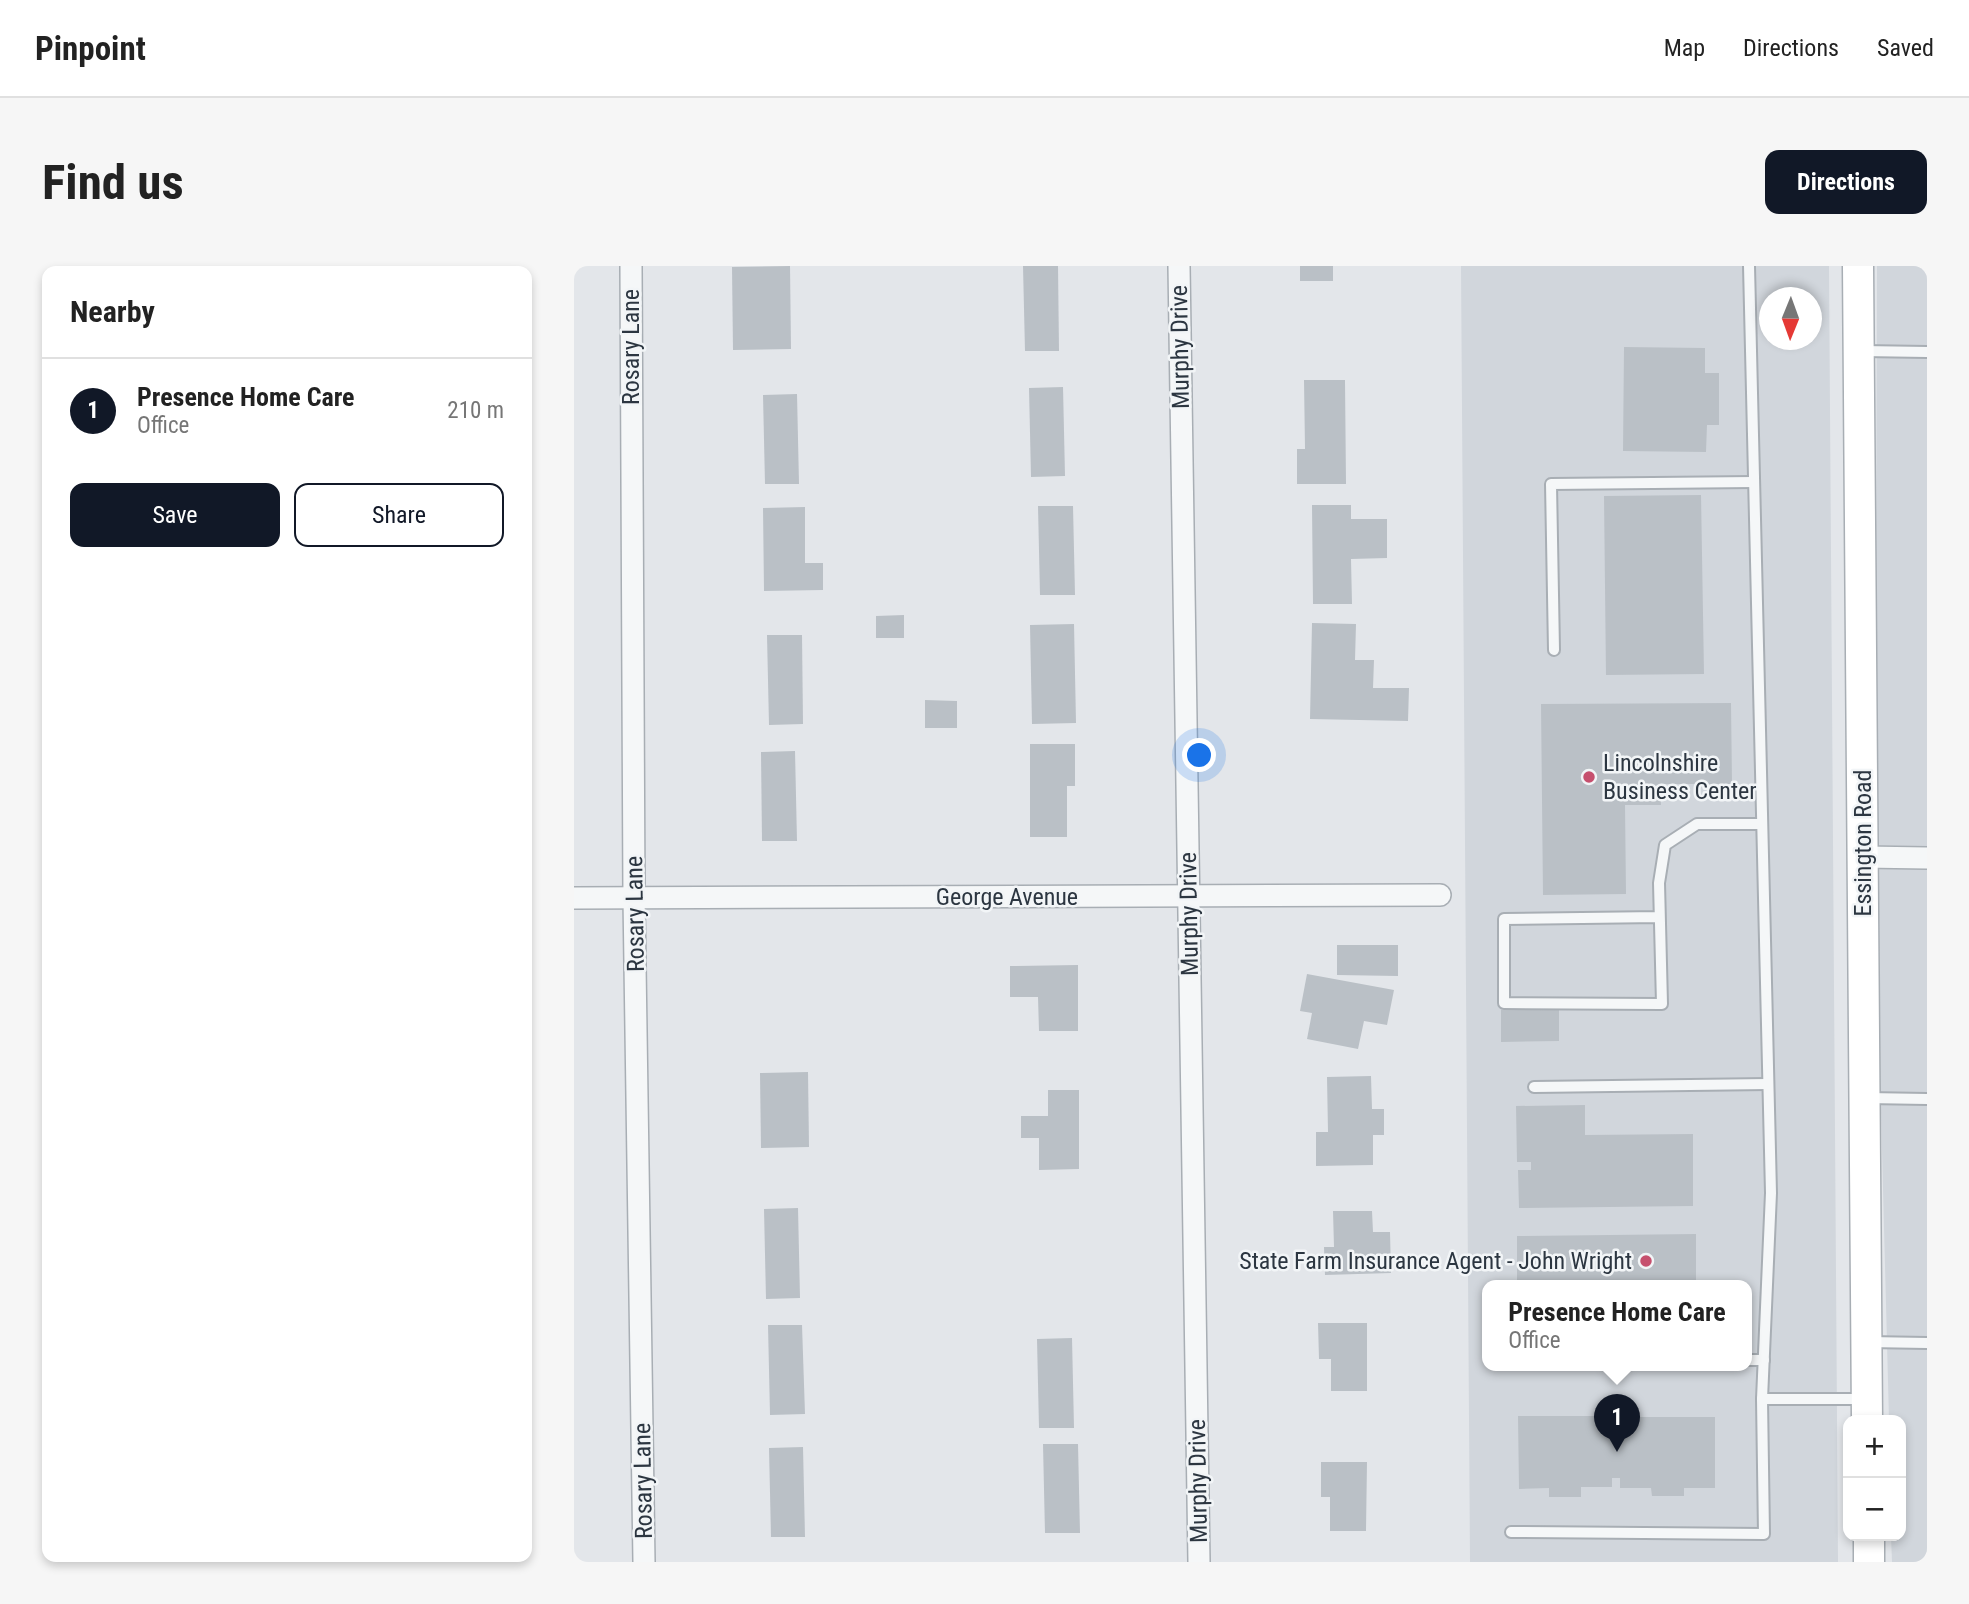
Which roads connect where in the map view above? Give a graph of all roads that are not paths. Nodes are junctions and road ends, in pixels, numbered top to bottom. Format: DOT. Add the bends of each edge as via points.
graph roads {
  1 [pos="631,266"];
  2 [pos="1179,266"];
  3 [pos="1748,266"];
  4 [pos="1858,266"];
  5 [pos="1859,351"];
  6 [pos="1927,352"];
  7 [pos="1754,482"];
  8 [pos="1554,650"];
  9 [pos="1762,824"];
  10 [pos="1864,858"];
  11 [pos="1927,858"];
  12 [pos="1440,895"];
  13 [pos="1189,896"];
  14 [pos="574,898"];
  15 [pos="634,898"];
  16 [pos="1659,917"];
  17 [pos="1768,1084"];
  18 [pos="1534,1087"];
  19 [pos="1864,1098"];
  20 [pos="1927,1099"];
  21 [pos="1865,1342"];
  22 [pos="1927,1343"];
  23 [pos="1752,1360"];
  24 [pos="1764,1360"];
  25 [pos="1762,1399"];
  26 [pos="1866,1410"];
  27 [pos="1511,1532"];
  28 [pos="1869,1541"];
  29 [pos="644,1562"];
  30 [pos="1199,1562"];
  31 [pos="1869,1562"];
  1 -- 15 [label="street, Rosary Lane"];
  2 -- 13 [label="street, Murphy Drive"];
  3 -- 7 [label="lane"];
  4 -- 5 [label="main road, Essington Road"];
  5 -- 6 [label="lane"];
  5 -- 10 [label="main road, Essington Road"];
  7 -- 8 [label="lane" via="1551,484"];
  7 -- 9 [label="lane"];
  9 -- 16 [label="lane" via="1697,824 1664,845"];
  9 -- 17 [label="lane"];
  10 -- 11 [label="street"];
  10 -- 19 [label="main road, Essington Road"];
  12 -- 13 [label="street, George Avenue"];
  13 -- 15 [label="street, George Avenue"];
  13 -- 30 [label="street, Murphy Drive"];
  14 -- 15 [label="street, George Avenue"];
  15 -- 29 [label="street, Rosary Lane"];
  16 -- 16 [label="lane" via="1662,1004 1504,1003 1504,919"];
  17 -- 18 [label="lane"];
  17 -- 24 [label="lane" via="1771,1193"];
  19 -- 20 [label="lane"];
  19 -- 21 [label="main road, Essington Road"];
  21 -- 22 [label="lane"];
  21 -- 26 [label="main road, Essington Road"];
  23 -- 24 [label="lane"];
  24 -- 25 [label="lane"];
  25 -- 26 [label="lane"];
  25 -- 27 [label="lane" via="1764,1534"];
  28 -- 31 [label="main road"];
}
